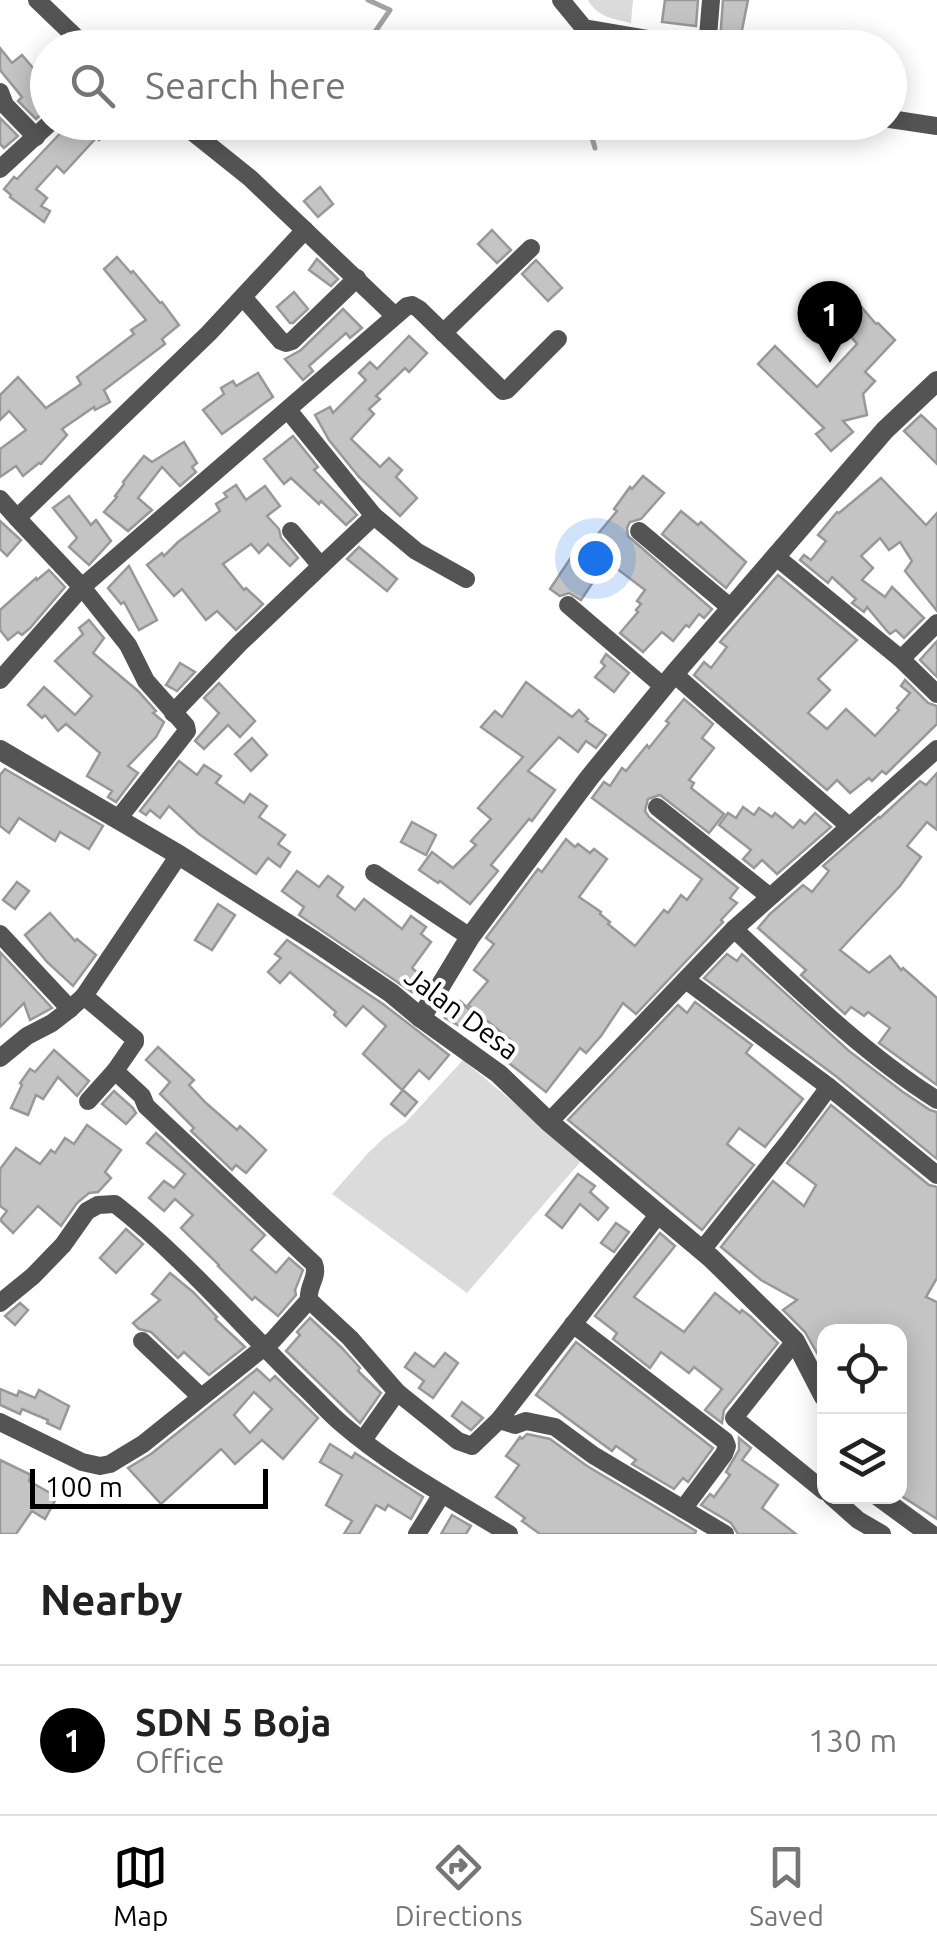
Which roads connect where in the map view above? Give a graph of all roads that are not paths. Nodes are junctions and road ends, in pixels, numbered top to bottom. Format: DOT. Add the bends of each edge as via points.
graph roads {
  1 [pos="37,0"];
  2 [pos="561,0"];
  3 [pos="711,0"];
  4 [pos="68,30"];
  5 [pos="596,30"];
  6 [pos="707,30"];
  7 [pos="0,92"];
  8 [pos="907,122"];
  9 [pos="937,126"];
  10 [pos="30,131"];
  11 [pos="34,140"];
  12 [pos="202,140"];
  13 [pos="1,167"];
  14 [pos="306,230"];
  15 [pos="531,248"];
  16 [pos="358,278"];
  17 [pos="243,297"];
  18 [pos="394,315"];
  19 [pos="443,333"];
  20 [pos="558,339"];
  21 [pos="937,381"];
  22 [pos="288,410"];
  23 [pos="0,499"];
  24 [pos="374,516"];
  25 [pos="17,518"];
  26 [pos="640,531"];
  27 [pos="292,532"];
  28 [pos="775,556"];
  29 [pos="320,566"];
  30 [pos="466,579"];
  31 [pos="82,587"];
  32 [pos="568,605"];
  33 [pos="731,608"];
  34 [pos="937,623"];
  35 [pos="901,659"];
  36 [pos="0,680"];
  37 [pos="669,680"];
  38 [pos="937,694"];
  39 [pos="173,713"];
  40 [pos="937,748"];
  41 [pos="0,750"];
  42 [pos="657,807"];
  43 [pos="118,819"];
  44 [pos="849,826"];
  45 [pos="179,855"];
  46 [pos="374,873"];
  47 [pos="769,896"];
  48 [pos="734,929"];
  49 [pos="0,934"];
  50 [pos="470,937"];
  51 [pos="686,980"];
  52 [pos="77,1002"];
  53 [pos="421,1018"];
  54 [pos="0,1058"];
  55 [pos="115,1071"];
  56 [pos="828,1087"];
  57 [pos="937,1100"];
  58 [pos="88,1101"];
  59 [pos="550,1122"];
  60 [pos="937,1175"];
  61 [pos="658,1214"];
  62 [pos="702,1250"];
  63 [pos="309,1300"];
  64 [pos="0,1303"];
  65 [pos="573,1324"];
  66 [pos="142,1342"];
  67 [pos="795,1342"];
  68 [pos="263,1348"];
  69 [pos="817,1384"];
  70 [pos="397,1392"];
  71 [pos="202,1397"];
  72 [pos="499,1420"];
  73 [pos="0,1422"];
  74 [pos="363,1440"];
  75 [pos="817,1485"];
  76 [pos="442,1494"];
  77 [pos="840,1504"];
  78 [pos="889,1504"];
  79 [pos="683,1509"];
  80 [pos="716,1532"];
  81 [pos="418,1534"];
  82 [pos="509,1534"];
  83 [pos="882,1534"];
  84 [pos="930,1534"];
  1 -- 4 [label="street"];
  2 -- 5 [label="street" via="584,28"];
  3 -- 6 [label="street"];
  7 -- 10 [label="street"];
  8 -- 9 [label="street"];
  11 -- 13 [label="street"];
  12 -- 14 [label="street"];
  14 -- 16 [label="street"];
  14 -- 17 [label="street"];
  15 -- 19 [label="street"];
  16 -- 17 [label="street" via="286,343"];
  16 -- 18 [label="street"];
  17 -- 25 [label="street"];
  18 -- 19 [label="street" via="412,305"];
  18 -- 22 [label="street"];
  19 -- 20 [label="street" via="503,391"];
  21 -- 28 [label="street"];
  22 -- 24 [label="street"];
  22 -- 31 [label="street"];
  23 -- 25 [label="street"];
  24 -- 29 [label="street"];
  24 -- 30 [label="street" via="416,551"];
  25 -- 31 [label="street"];
  26 -- 33 [label="street"];
  27 -- 29 [label="street"];
  28 -- 33 [label="street"];
  28 -- 35 [label="street"];
  29 -- 39 [label="street"];
  31 -- 36 [label="street"];
  31 -- 39 [label="street"];
  32 -- 37 [label="street"];
  33 -- 37 [label="street"];
  34 -- 35 [label="street"];
  35 -- 38 [label="street"];
  37 -- 44 [label="street"];
  37 -- 50 [label="street"];
  39 -- 43 [label="street" via="187,731"];
  40 -- 44 [label="street"];
  41 -- 43 [label="street, Jalan Desa"];
  42 -- 47 [label="street"];
  43 -- 45 [label="street, Jalan Desa"];
  44 -- 47 [label="street"];
  45 -- 52 [label="street"];
  45 -- 53 [label="street, Jalan Desa"];
  46 -- 50 [label="street"];
  47 -- 48 [label="street"];
  48 -- 51 [label="street"];
  48 -- 57 [label="street" via="905,1080"];
  49 -- 52 [label="street"];
  50 -- 53 [label="street"];
  51 -- 56 [label="street"];
  51 -- 59 [label="street"];
  52 -- 54 [label="street"];
  52 -- 55 [label="street" via="136,1039"];
  53 -- 59 [label="street, Jalan Desa" via="499,1074"];
  55 -- 58 [label="street"];
  55 -- 63 [label="street" via="314,1264"];
  56 -- 60 [label="street"];
  56 -- 62 [label="street"];
  59 -- 61 [label="street, Jalan Desa"];
  61 -- 62 [label="street, Jalan Desa"];
  61 -- 65 [label="street"];
  62 -- 67 [label="street, Jalan Desa"];
  63 -- 68 [label="street"];
  63 -- 70 [label="street"];
  64 -- 68 [label="street" via="63,1245 87,1212 114,1204"];
  65 -- 72 [label="street"];
  65 -- 79 [label="street" via="726,1443"];
  66 -- 71 [label="street"];
  67 -- 69 [label="street, Jalan Desa"];
  67 -- 75 [label="street" via="734,1418"];
  68 -- 71 [label="street"];
  68 -- 74 [label="street"];
  70 -- 72 [label="street" via="467,1446"];
  70 -- 74 [label="street"];
  71 -- 73 [label="street" via="143,1444 100,1466"];
  72 -- 79 [label="street" via="555,1427"];
  74 -- 76 [label="street"];
  76 -- 81 [label="street"];
  76 -- 82 [label="street"];
  77 -- 83 [label="street"];
  78 -- 84 [label="street"];
  79 -- 80 [label="street"];
}
